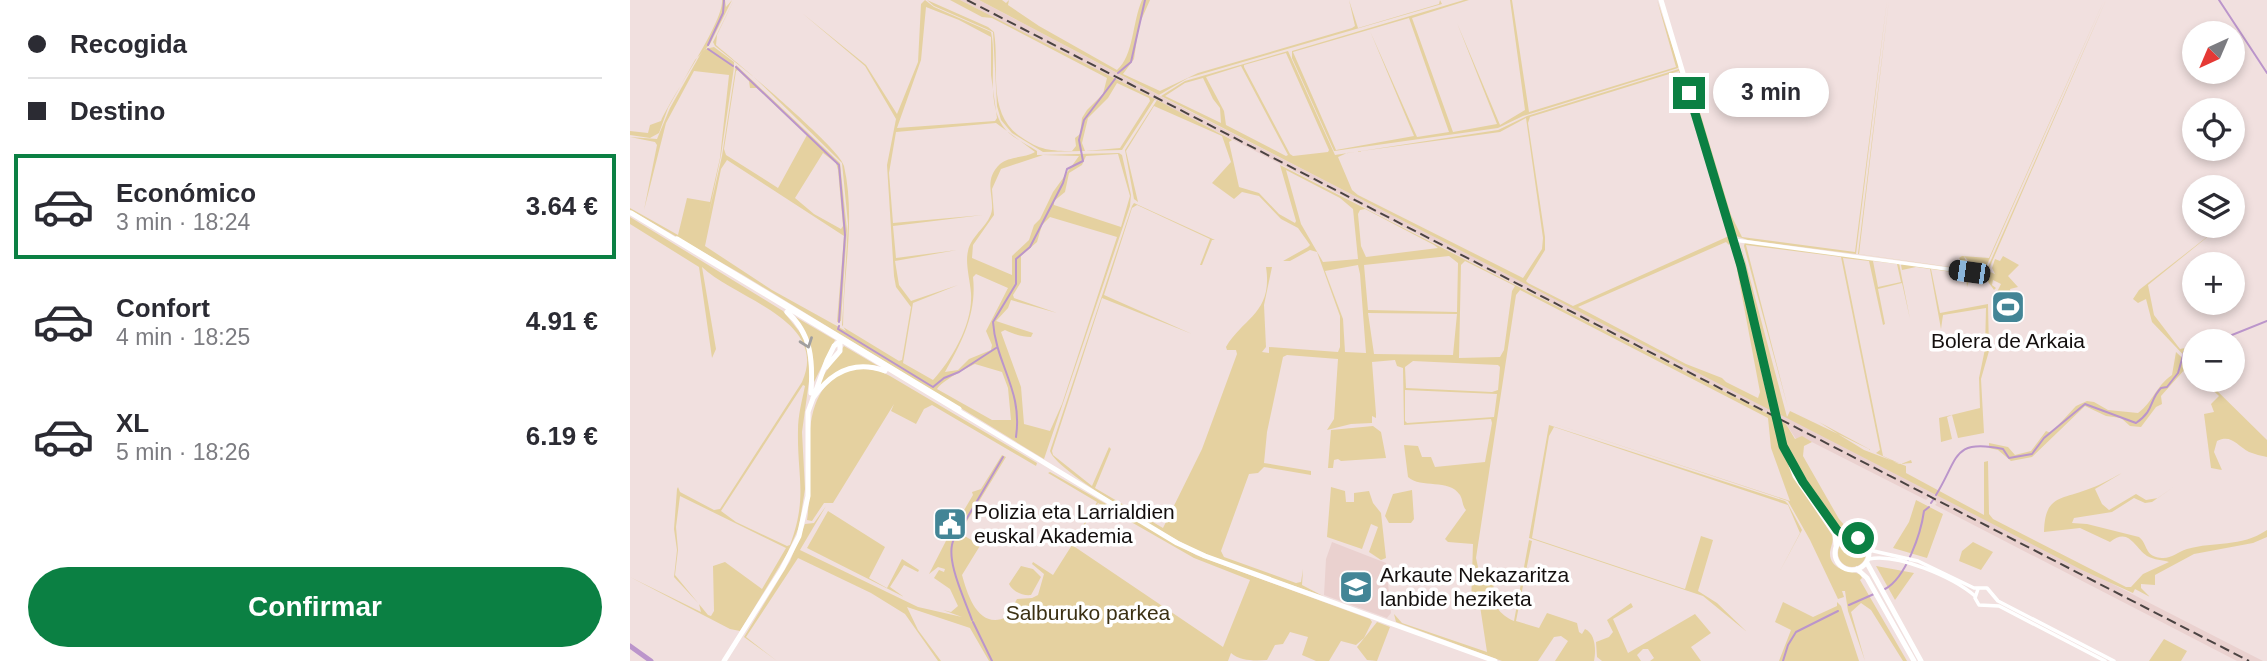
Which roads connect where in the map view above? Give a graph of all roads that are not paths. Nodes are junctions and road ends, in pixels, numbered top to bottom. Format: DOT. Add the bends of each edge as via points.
graph roads {
  1 [pos="1661,0"];
  2 [pos="630,213"];
  3 [pos="1734,240"];
  4 [pos="1969,272"];
  5 [pos="768,297"];
  6 [pos="819,323"];
  7 [pos="840,341"];
  8 [pos="854,344"];
  9 [pos="904,380"];
  10 [pos="810,403"];
  11 [pos="1015,445"];
  12 [pos="1783,446"];
  13 [pos="1847,538"];
  14 [pos="1836,545"];
  15 [pos="1869,550"];
  16 [pos="1895,558"];
  17 [pos="1868,561"];
  18 [pos="1917,563"];
  19 [pos="1857,569"];
  20 [pos="1872,580"];
  21 [pos="1978,589"];
  22 [pos="1975,596"];
  23 [pos="1994,596"];
  24 [pos="1882,599"];
  25 [pos="1990,605"];
  26 [pos="724,661"];
  27 [pos="1495,661"];
  28 [pos="1914,661"];
  29 [pos="1920,661"];
  30 [pos="2105,661"];
  31 [pos="2114,661"];
  1 -- 3 [label="main road"];
  2 -- 5 [label="main road"];
  2 -- 6 [label="main road"];
  3 -- 4 [label="street"];
  3 -- 12 [label="main road"];
  5 -- 7 [label="main road"];
  5 -- 10 [label="main road, one-way" via="794,318 809,344 813,368"];
  6 -- 7 [label="main road"];
  6 -- 8 [label="main road"];
  7 -- 8 [label="main road"];
  7 -- 9 [label="main road"];
  7 -- 10 [label="main road" via="840,351 824,369"];
  8 -- 11 [label="main road"];
  9 -- 10 [label="main road" via="877,368 852,368 831,377"];
  9 -- 11 [label="main road"];
  10 -- 26 [label="main road" via="808,496 799,536"];
  11 -- 27 [label="main road" via="1193,551"];
  12 -- 13 [label="main road" via="1810,492"];
  12 -- 14 [label="main road" via="1800,485 1835,534"];
  13 -- 14 [label="main road"];
  13 -- 15 [label="main road" via="1861,540"];
  14 -- 19 [label="main road" via="1837,563"];
  15 -- 16 [label="street"];
  15 -- 17 [label="main road"];
  16 -- 17 [label="street"];
  16 -- 18 [label="street"];
  17 -- 19 [label="main road"];
  17 -- 20 [label="main road"];
  18 -- 21 [label="street"];
  18 -- 22 [label="street"];
  19 -- 20 [label="main road"];
  20 -- 24 [label="main road"];
  21 -- 22 [label="street"];
  21 -- 23 [label="street" via="1987,588"];
  22 -- 25 [label="street" via="1979,605"];
  23 -- 25 [label="street"];
  23 -- 31 [label="street"];
  24 -- 28 [label="main road"];
  24 -- 29 [label="main road"];
  25 -- 30 [label="street"];
}
